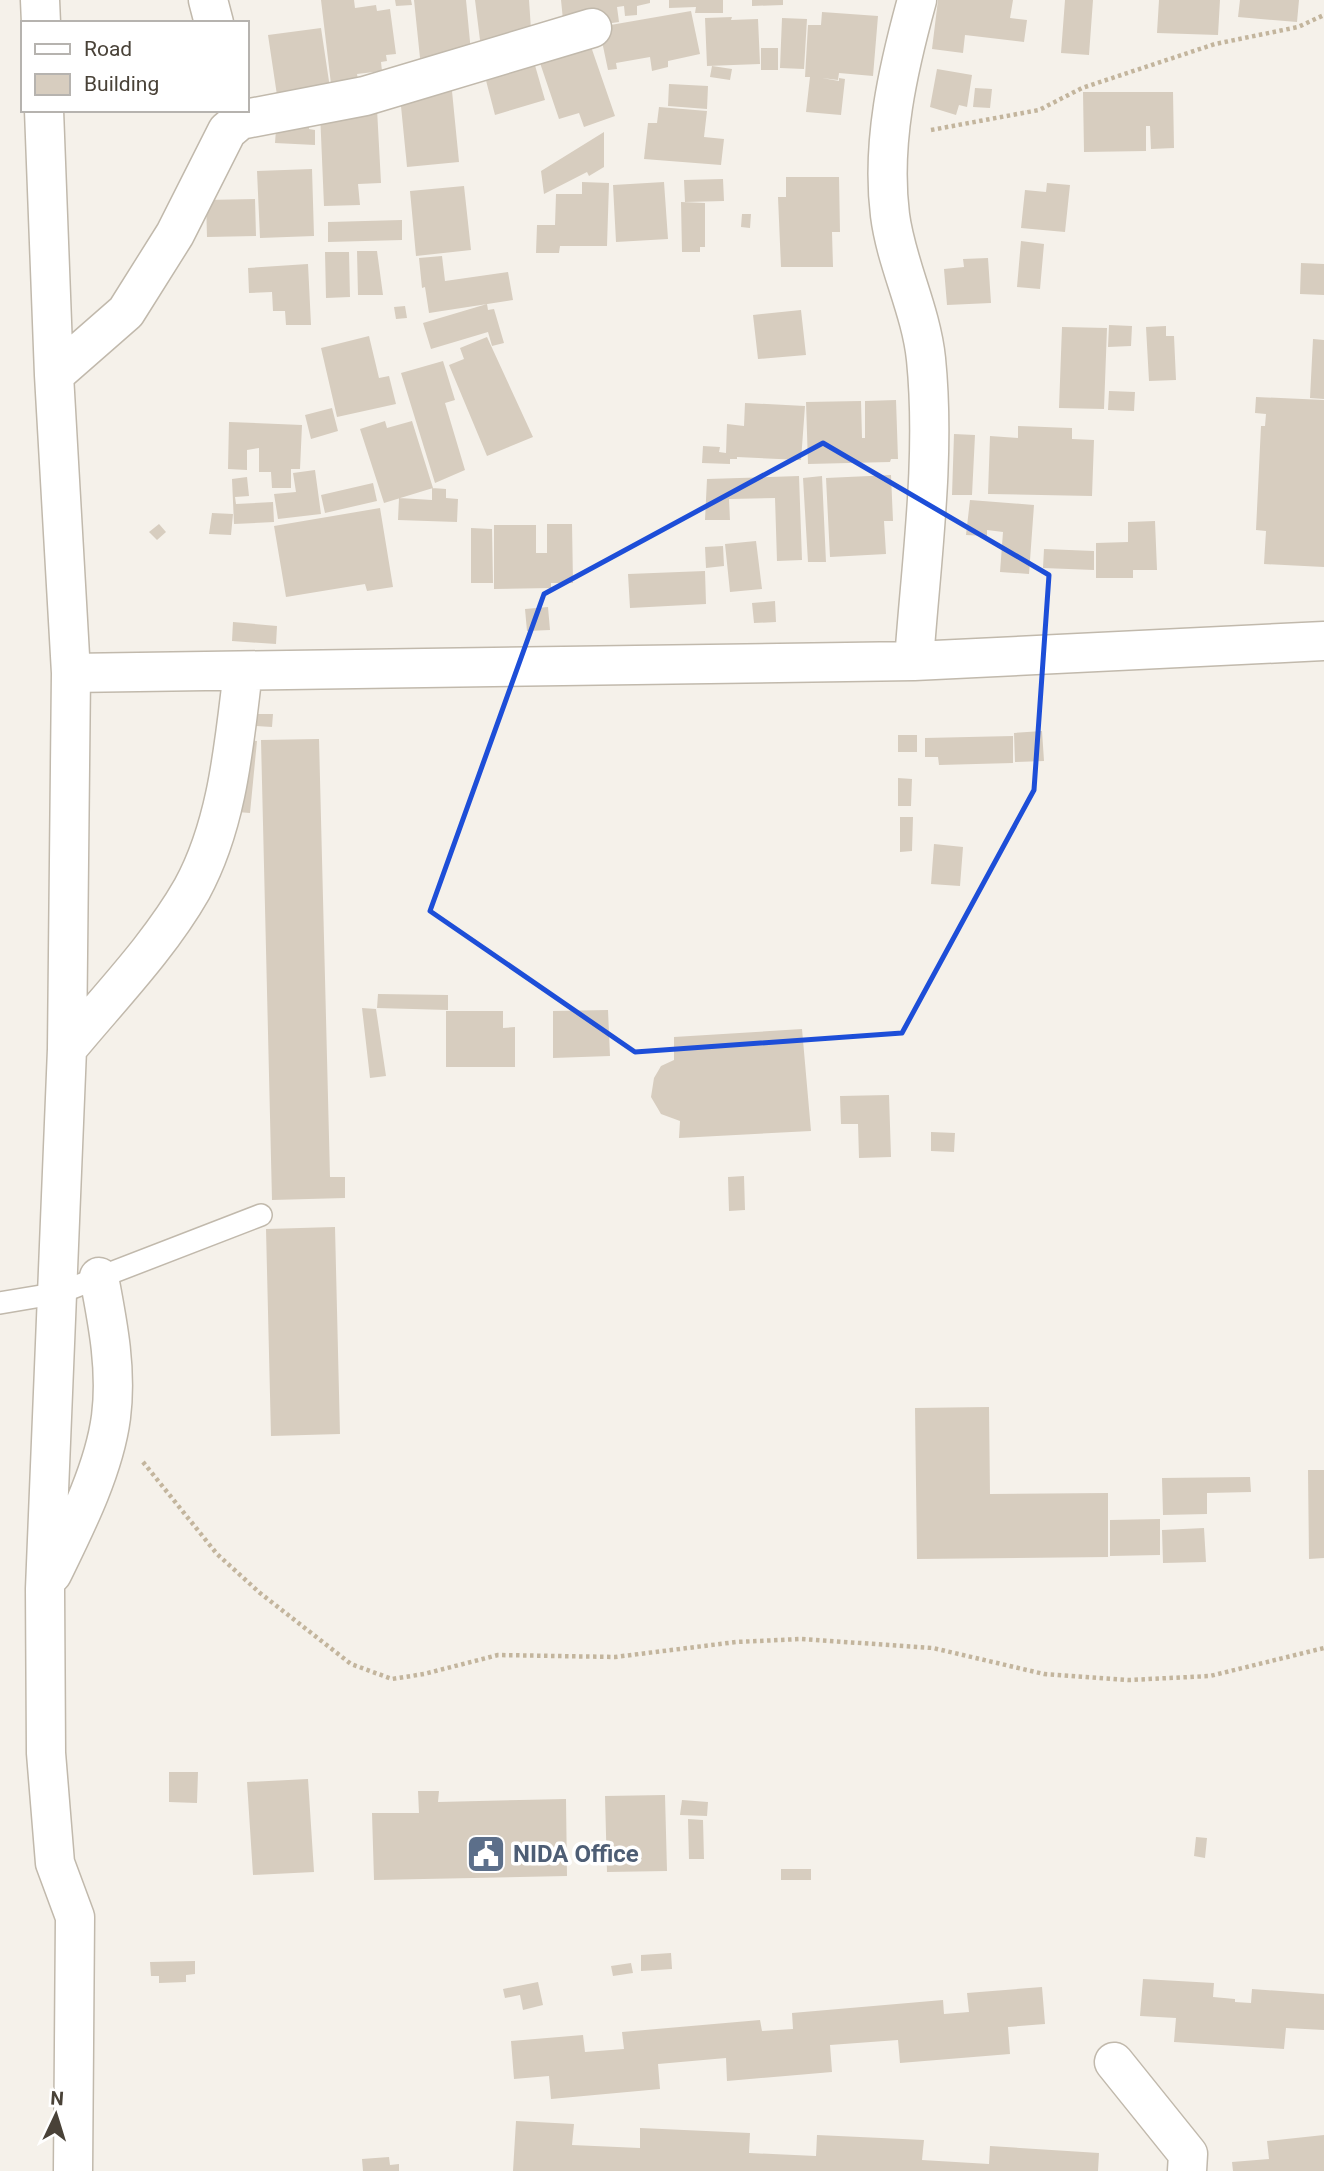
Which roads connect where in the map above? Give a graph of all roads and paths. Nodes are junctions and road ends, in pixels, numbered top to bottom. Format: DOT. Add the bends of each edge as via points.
graph roads {
  1 [pos="40,0"];
  2 [pos="208,0"];
  3 [pos="917,0"];
  4 [pos="1324,15"];
  5 [pos="41,21"];
  6 [pos="213,21"];
  7 [pos="592,28"];
  8 [pos="44,112"];
  9 [pos="218,112"];
  10 [pos="890,137"];
  11 [pos="210,164"];
  12 [pos="54,375"];
  13 [pos="1324,641"];
  14 [pos="914,661"];
  15 [pos="243,671"];
  16 [pos="71,673"];
  17 [pos="67,1049"];
  18 [pos="261,1215"];
  19 [pos="99,1278"];
  20 [pos="59,1293"];
  21 [pos="0,1303"];
  22 [pos="111,1419"];
  23 [pos="45,1589"];
  24 [pos="1324,1648"];
  25 [pos="1114,2062"];
  26 [pos="73,2171"];
  27 [pos="1187,2171"];
  1 -- 5 [label="street"];
  2 -- 6 [label="street"];
  3 -- 10 [label="street" via="904,45"];
  4 -- 10 [label="path" via="1298,27 1215,44 1082,88 1039,110"];
  7 -- 11 [label="street" via="365,96 240,120 227,131"];
  8 -- 12 [label="street"];
  9 -- 11 [label="street"];
  10 -- 14 [label="street" via="890,216 926,357 928,444"];
  11 -- 12 [label="street" via="175,234 126,312"];
  12 -- 16 [label="street"];
  13 -- 14 [label="street"];
  14 -- 15 [label="street"];
  15 -- 16 [label="street"];
  15 -- 17 [label="street" via="225,797 192,888"];
  16 -- 17 [label="street"];
  17 -- 20 [label="street"];
  18 -- 19 [label="lane"];
  19 -- 20 [label="lane"];
  19 -- 22 [label="street" via="112,1344"];
  20 -- 21 [label="lane"];
  20 -- 23 [label="street"];
  22 -- 23 [label="street" via="88,1501"];
  22 -- 24 [label="path" via="217,1554 351,1664 392,1679 498,1654 615,1657 802,1639 933,1648 1044,1674 1129,1680 1210,1676"];
  23 -- 26 [label="street" via="46,1753 55,1863 75,1917"];
  25 -- 27 [label="street" via="1188,2154"];
}
